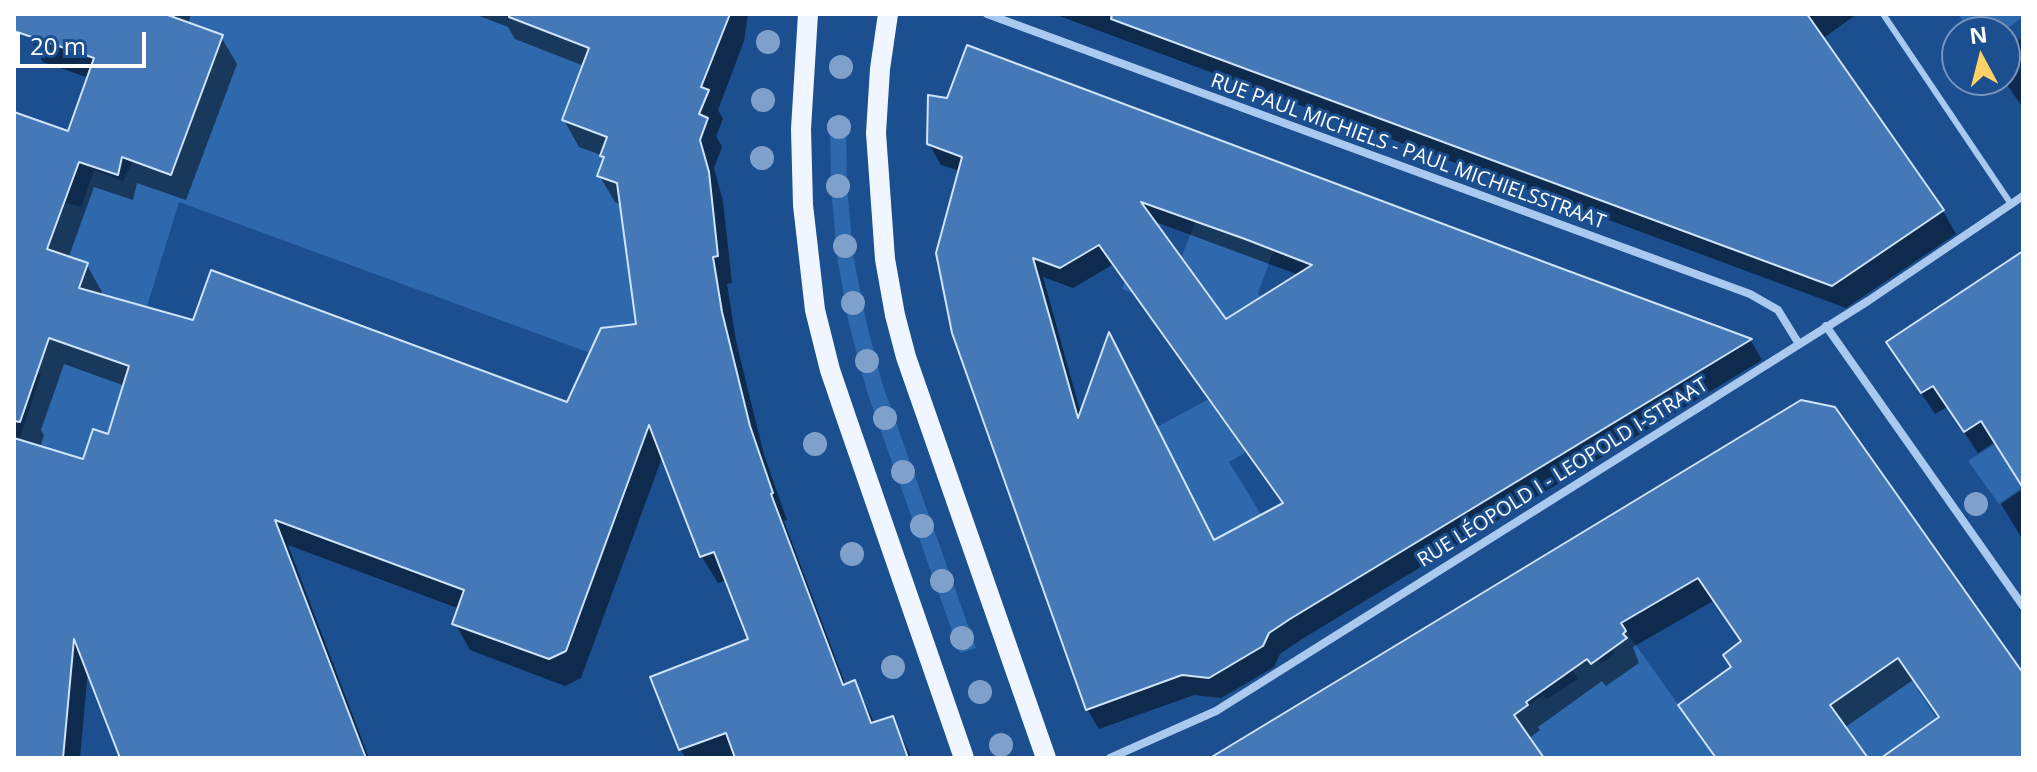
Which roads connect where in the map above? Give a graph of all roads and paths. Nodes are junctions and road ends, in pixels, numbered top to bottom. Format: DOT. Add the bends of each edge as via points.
graph roads {
  1 [pos="808,14"];
  2 [pos="888,14"];
  3 [pos="987,14"];
  4 [pos="1883,14"];
  5 [pos="2023,196"];
  6 [pos="2011,204"];
  7 [pos="1826,326"];
  8 [pos="1799,344"];
  9 [pos="2023,606"];
  10 [pos="964,758"];
  11 [pos="1046,758"];
  12 [pos="1110,758"];
  1 -- 10 [label="main road" via="801,129 815,310 842,405"];
  2 -- 11 [label="main road" via="876,133 885,259 895,315"];
  3 -- 8 [label="street, RUE PAUL MICHIELS - PAUL MICHIELSSTRAAT" via="1750,294 1778,310"];
  4 -- 6 [label="lane"];
  5 -- 6 [label="street, RUE LÉOPOLD I - LEOPOLD I-STRAAT"];
  6 -- 7 [label="street, RUE LÉOPOLD I - LEOPOLD I-STRAAT"];
  7 -- 8 [label="street, RUE LÉOPOLD I - LEOPOLD I-STRAAT"];
  7 -- 9 [label="street"];
  8 -- 12 [label="street, RUE LÉOPOLD I - LEOPOLD I-STRAAT" via="1216,711"];
}
